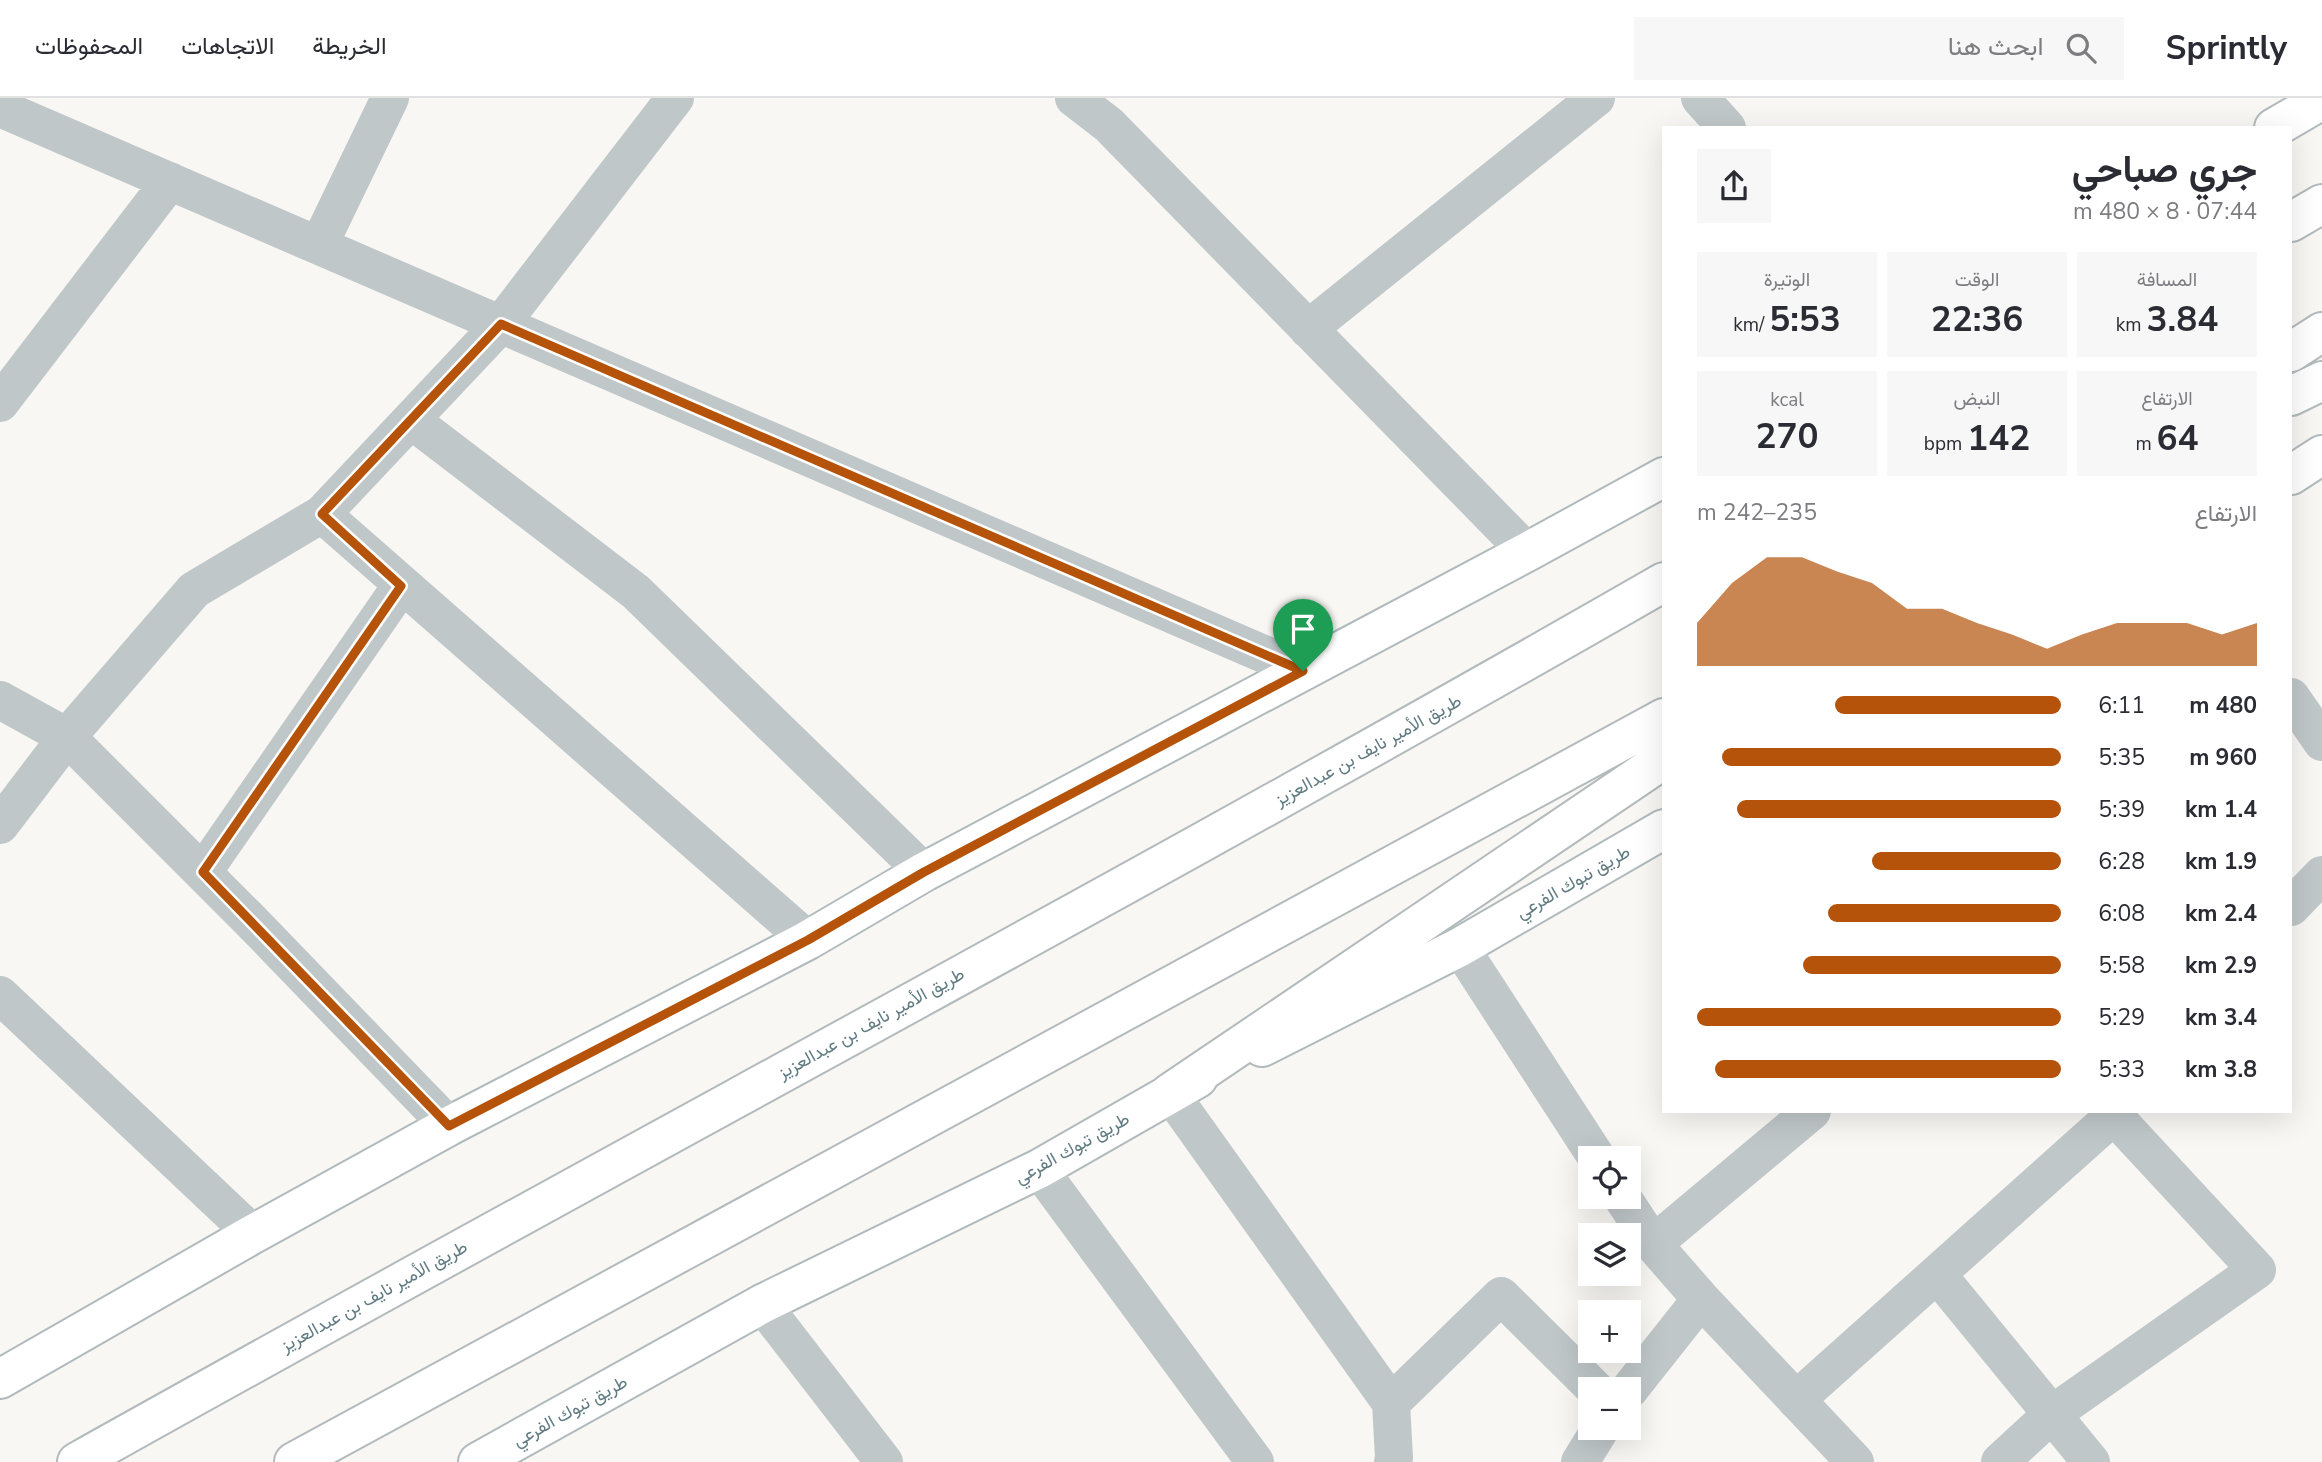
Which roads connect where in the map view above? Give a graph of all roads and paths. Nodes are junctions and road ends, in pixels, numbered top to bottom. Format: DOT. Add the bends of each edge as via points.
graph roads {
  1 [pos="390,98"];
  2 [pos="675,98"];
  3 [pos="1073,98"];
  4 [pos="1596,98"];
  5 [pos="1700,98"];
  6 [pos="2322,100"];
  7 [pos="0,107"];
  8 [pos="1725,126"];
  9 [pos="2277,126"];
  10 [pos="170,181"];
  11 [pos="2322,204"];
  12 [pos="2292,221"];
  13 [pos="319,245"];
  14 [pos="501,324"];
  15 [pos="1308,328"];
  16 [pos="2322,332"];
  17 [pos="2292,351"];
  18 [pos="2322,381"];
  19 [pos="2292,396"];
  20 [pos="0,403"];
  21 [pos="411,420"];
  22 [pos="2322,455"];
  23 [pos="2292,474"];
  24 [pos="1662,478"];
  25 [pos="322,514"];
  26 [pos="1527,552"];
  27 [pos="1662,583"];
  28 [pos="401,586"];
  29 [pos="1303,671"];
  30 [pos="2292,698"];
  31 [pos="0,700"];
  32 [pos="1662,719"];
  33 [pos="67,737"];
  34 [pos="2322,742"];
  35 [pos="1662,760"];
  36 [pos="0,825"];
  37 [pos="1662,830"];
  38 [pos="203,872"];
  39 [pos="924,872"];
  40 [pos="2322,875"];
  41 [pos="2292,906"];
  42 [pos="808,940"];
  43 [pos="1460,947"];
  44 [pos="0,995"];
  45 [pos="1170,1093"];
  46 [pos="1810,1113"];
  47 [pos="2117,1114"];
  48 [pos="449,1126"];
  49 [pos="1589,1146"];
  50 [pos="1039,1169"];
  51 [pos="1630,1209"];
  52 [pos="253,1234"];
  53 [pos="1653,1244"];
  54 [pos="1937,1275"];
  55 [pos="1701,1300"];
  56 [pos="762,1304"];
  57 [pos="1,1376"];
  58 [pos="1583,1377"];
  59 [pos="1639,1377"];
  60 [pos="1797,1401"];
  61 [pos="1391,1403"];
  62 [pos="2052,1414"];
  63 [pos="1594,1440"];
  64 [pos="77,1462"];
  65 [pos="294,1462"];
  66 [pos="478,1462"];
  67 [pos="884,1462"];
  68 [pos="1255,1462"];
  69 [pos="1392,1462"];
  70 [pos="1580,1462"];
  71 [pos="1855,1462"];
  72 [pos="2000,1462"];
  73 [pos="2091,1462"];
  1 -- 13 [label="street"];
  2 -- 14 [label="street"];
  3 -- 15 [label="street" via="1109,125"];
  4 -- 15 [label="street"];
  5 -- 8 [label="street"];
  6 -- 9 [label="main road"];
  7 -- 10 [label="street"];
  10 -- 13 [label="street"];
  10 -- 20 [label="street"];
  11 -- 12 [label="main road"];
  13 -- 14 [label="street"];
  14 -- 21 [label="street"];
  14 -- 29 [label="street"];
  15 -- 26 [label="street"];
  16 -- 17 [label="main road"];
  18 -- 19 [label="main road"];
  21 -- 25 [label="street"];
  21 -- 39 [label="street" via="636,592"];
  22 -- 23 [label="main road"];
  24 -- 26 [label="main road"];
  25 -- 28 [label="street"];
  25 -- 33 [label="street" via="194,590"];
  26 -- 29 [label="main road"];
  27 -- 64 [label="main road, طريق الأمير نايف بن عبدالعزيز" via="1381,744"];
  28 -- 38 [label="street"];
  28 -- 42 [label="street"];
  29 -- 39 [label="main road"];
  30 -- 34 [label="street"];
  31 -- 33 [label="street"];
  32 -- 65 [label="main road"];
  33 -- 36 [label="street"];
  33 -- 38 [label="street"];
  35 -- 45 [label="main road"];
  37 -- 43 [label="main road, طريق تبوك الفرعي"];
  38 -- 48 [label="street"];
  39 -- 42 [label="main road"];
  40 -- 41 [label="street"];
  42 -- 48 [label="main road"];
  43 -- 45 [label="main road, طريق تبوك الفرعي"];
  43 -- 49 [label="street"];
  44 -- 52 [label="street"];
  45 -- 50 [label="main road, طريق تبوك الفرعي"];
  45 -- 61 [label="street"];
  46 -- 53 [label="street"];
  47 -- 54 [label="street"];
  47 -- 62 [label="street" via="2257,1270"];
  48 -- 52 [label="main road"];
  50 -- 56 [label="main road, طريق تبوك الفرعي"];
  50 -- 68 [label="street"];
  51 -- 53 [label="street"];
  52 -- 57 [label="main road"];
  53 -- 55 [label="street"];
  54 -- 60 [label="street"];
  54 -- 62 [label="street"];
  55 -- 59 [label="street"];
  55 -- 60 [label="street"];
  56 -- 66 [label="main road, طريق تبوك الفرعي"];
  56 -- 67 [label="street"];
  58 -- 61 [label="street" via="1500,1296"];
  60 -- 71 [label="street"];
  61 -- 69 [label="street"];
  62 -- 72 [label="street"];
  62 -- 73 [label="street"];
  63 -- 70 [label="street"];
}
